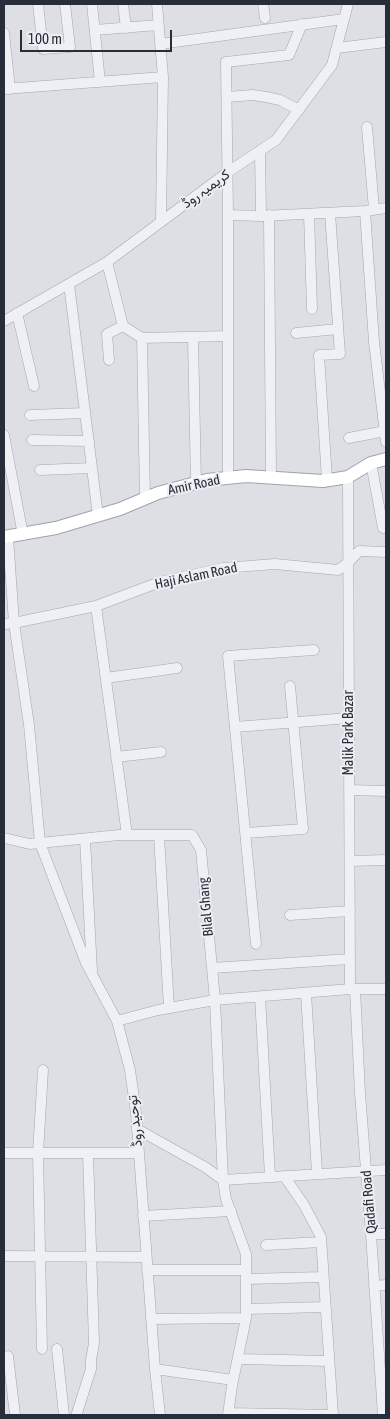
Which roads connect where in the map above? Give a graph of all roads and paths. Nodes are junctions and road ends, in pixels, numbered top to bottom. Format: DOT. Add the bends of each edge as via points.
graph roads {
  1 [pos="38,4"];
  2 [pos="65,4"];
  3 [pos="92,4"];
  4 [pos="124,4"];
  5 [pos="157,4"];
  6 [pos="263,4"];
  7 [pos="348,4"];
  8 [pos="264,18"];
  9 [pos="344,19"];
  10 [pos="302,24"];
  11 [pos="158,25"];
  12 [pos="126,28"];
  13 [pos="95,30"];
  14 [pos="4,33"];
  15 [pos="386,42"];
  16 [pos="160,44"];
  17 [pos="336,48"];
  18 [pos="163,77"];
  19 [pos="100,82"];
  20 [pos="7,89"];
  21 [pos="227,97"];
  22 [pos="299,110"];
  23 [pos="366,126"];
  24 [pos="260,150"];
  25 [pos="228,172"];
  26 [pos="386,208"];
  27 [pos="370,210"];
  28 [pos="330,212"];
  29 [pos="309,214"];
  30 [pos="228,215"];
  31 [pos="265,216"];
  32 [pos="161,222"];
  33 [pos="107,262"];
  34 [pos="69,284"];
  35 [pos="312,309"];
  36 [pos="17,313"];
  37 [pos="4,321"];
  38 [pos="123,326"];
  39 [pos="338,329"];
  40 [pos="296,334"];
  41 [pos="228,336"];
  42 [pos="142,338"];
  43 [pos="193,338"];
  44 [pos="109,360"];
  45 [pos="34,386"];
  46 [pos="383,388"];
  47 [pos="85,413"];
  48 [pos="30,415"];
  49 [pos="4,435"];
  50 [pos="386,436"];
  51 [pos="349,438"];
  52 [pos="32,440"];
  53 [pos="89,441"];
  54 [pos="386,459"];
  55 [pos="371,463"];
  56 [pos="92,468"];
  57 [pos="40,470"];
  58 [pos="348,477"];
  59 [pos="228,478"];
  60 [pos="271,478"];
  61 [pos="327,480"];
  62 [pos="196,483"];
  63 [pos="145,498"];
  64 [pos="98,516"];
  65 [pos="383,528"];
  66 [pos="23,535"];
  67 [pos="6,537"];
  68 [pos="386,552"];
  69 [pos="349,562"];
  70 [pos="96,606"];
  71 [pos="9,624"];
  72 [pos="314,650"];
  73 [pos="177,668"];
  74 [pos="106,678"];
  75 [pos="290,686"];
  76 [pos="349,718"];
  77 [pos="294,723"];
  78 [pos="235,728"];
  79 [pos="161,752"];
  80 [pos="116,757"];
  81 [pos="350,790"];
  82 [pos="386,792"];
  83 [pos="246,833"];
  84 [pos="127,835"];
  85 [pos="159,835"];
  86 [pos="4,838"];
  87 [pos="85,838"];
  88 [pos="40,843"];
  89 [pos="386,860"];
  90 [pos="350,861"];
  91 [pos="350,911"];
  92 [pos="290,915"];
  93 [pos="256,944"];
  94 [pos="350,959"];
  95 [pos="212,968"];
  96 [pos="92,974"];
  97 [pos="386,988"];
  98 [pos="352,989"];
  99 [pos="306,993"];
  100 [pos="260,997"];
  101 [pos="215,1000"];
  102 [pos="169,1008"];
  103 [pos="117,1021"];
  104 [pos="43,1070"];
  105 [pos="137,1129"];
  106 [pos="4,1153"];
  107 [pos="38,1153"];
  108 [pos="88,1153"];
  109 [pos="138,1153"];
  110 [pos="386,1170"];
  111 [pos="366,1171"];
  112 [pos="318,1173"];
  113 [pos="270,1176"];
  114 [pos="284,1176"];
  115 [pos="223,1180"];
  116 [pos="230,1211"];
  117 [pos="143,1216"];
  118 [pos="371,1234"];
  119 [pos="386,1234"];
  120 [pos="321,1242"];
  121 [pos="266,1245"];
  122 [pos="4,1256"];
  123 [pos="41,1256"];
  124 [pos="92,1257"];
  125 [pos="146,1257"];
  126 [pos="147,1270"];
  127 [pos="246,1275"];
  128 [pos="323,1277"];
  129 [pos="386,1285"];
  130 [pos="374,1286"];
  131 [pos="325,1307"];
  132 [pos="246,1314"];
  133 [pos="151,1319"];
  134 [pos="382,1339"];
  135 [pos="42,1349"];
  136 [pos="58,1349"];
  137 [pos="4,1356"];
  138 [pos="238,1359"];
  139 [pos="329,1361"];
  140 [pos="155,1368"];
  141 [pos="233,1380"];
  142 [pos="384,1393"];
  143 [pos="77,1413"];
  144 [pos="228,1414"];
  145 [pos="15,1415"];
  146 [pos="64,1415"];
  147 [pos="160,1415"];
  148 [pos="332,1415"];
  149 [pos="383,1415"];
  1 -- 2 [label="street" via="43,49 70,47"];
  3 -- 13 [label="street"];
  4 -- 12 [label="street"];
  5 -- 11 [label="street"];
  6 -- 8 [label="street"];
  7 -- 9 [label="street, کریمیہ روڈ"];
  9 -- 10 [label="street"];
  9 -- 17 [label="street, کریمیہ روڈ"];
  10 -- 16 [label="street"];
  10 -- 21 [label="street" via="288,55 226,62"];
  11 -- 12 [label="street"];
  11 -- 16 [label="street"];
  12 -- 13 [label="street"];
  13 -- 19 [label="street"];
  14 -- 20 [label="street"];
  15 -- 17 [label="street"];
  16 -- 18 [label="street"];
  17 -- 22 [label="street, کریمیہ روڈ" via="332,65"];
  18 -- 19 [label="street"];
  18 -- 32 [label="street"];
  19 -- 20 [label="street"];
  21 -- 22 [label="street" via="266,97"];
  21 -- 25 [label="street"];
  22 -- 24 [label="street, کریمیہ روڈ" via="276,140"];
  23 -- 27 [label="street"];
  24 -- 25 [label="street, کریمیہ روڈ"];
  24 -- 31 [label="street"];
  25 -- 30 [label="street"];
  25 -- 32 [label="street, کریمیہ روڈ"];
  26 -- 27 [label="street"];
  27 -- 28 [label="street"];
  27 -- 46 [label="street" via="374,342"];
  28 -- 29 [label="street"];
  28 -- 39 [label="street"];
  29 -- 31 [label="street"];
  29 -- 35 [label="street"];
  30 -- 31 [label="street"];
  30 -- 41 [label="street"];
  31 -- 60 [label="street"];
  32 -- 33 [label="street, کریمیہ روڈ"];
  33 -- 34 [label="street, کریمیہ روڈ"];
  33 -- 38 [label="street"];
  34 -- 36 [label="street, کریمیہ روڈ"];
  34 -- 47 [label="street"];
  36 -- 37 [label="street, کریمیہ روڈ"];
  36 -- 45 [label="street"];
  38 -- 42 [label="street"];
  38 -- 44 [label="street" via="107,334"];
  39 -- 40 [label="street"];
  39 -- 61 [label="street" via="340,354 318,355"];
  41 -- 43 [label="street"];
  41 -- 59 [label="street"];
  42 -- 43 [label="street"];
  42 -- 63 [label="street"];
  43 -- 62 [label="street"];
  46 -- 50 [label="street"];
  47 -- 48 [label="street"];
  47 -- 53 [label="street"];
  49 -- 66 [label="street"];
  50 -- 51 [label="street"];
  52 -- 53 [label="street"];
  53 -- 56 [label="street"];
  54 -- 55 [label="main road, Amir Road"];
  55 -- 58 [label="main road, Amir Road"];
  55 -- 65 [label="street"];
  56 -- 57 [label="street"];
  56 -- 64 [label="street"];
  58 -- 61 [label="main road, Amir Road"];
  58 -- 69 [label="street, Malik Park Bazar"];
  59 -- 60 [label="main road, Amir Road"];
  59 -- 62 [label="main road, Amir Road"];
  60 -- 61 [label="main road, Amir Road"];
  62 -- 63 [label="main road, Amir Road"];
  63 -- 64 [label="main road, Amir Road"];
  64 -- 66 [label="main road, Amir Road"];
  66 -- 67 [label="main road, Amir Road"];
  67 -- 71 [label="street, توحید روڈ"];
  68 -- 69 [label="street, Haji Aslam Road" via="359,551"];
  69 -- 70 [label="street, Haji Aslam Road" via="338,570 275,564 223,568 160,582"];
  69 -- 76 [label="street, Malik Park Bazar"];
  70 -- 71 [label="street, Haji Aslam Road"];
  70 -- 74 [label="street"];
  71 -- 88 [label="street, توحید روڈ" via="29,725"];
  72 -- 78 [label="street" via="228,656"];
  73 -- 74 [label="street"];
  74 -- 80 [label="street"];
  75 -- 77 [label="street"];
  76 -- 77 [label="street"];
  76 -- 81 [label="street, Malik Park Bazar"];
  77 -- 78 [label="street"];
  77 -- 83 [label="street" via="303,829"];
  78 -- 83 [label="street"];
  79 -- 80 [label="street"];
  80 -- 84 [label="street"];
  81 -- 82 [label="street"];
  81 -- 90 [label="street, Malik Park Bazar"];
  83 -- 93 [label="street"];
  84 -- 85 [label="street, Bilal Ghang"];
  84 -- 87 [label="street, Bilal Ghang"];
  85 -- 95 [label="street, Bilal Ghang" via="192,835 201,850"];
  85 -- 102 [label="street"];
  86 -- 88 [label="street, Bilal Ghang"];
  87 -- 88 [label="street, Bilal Ghang"];
  87 -- 96 [label="street"];
  88 -- 96 [label="street, توحید روڈ"];
  89 -- 90 [label="street"];
  90 -- 91 [label="street, Malik Park Bazar"];
  91 -- 92 [label="street"];
  91 -- 94 [label="street, Malik Park Bazar"];
  94 -- 95 [label="street"];
  94 -- 98 [label="street, Malik Park Bazar"];
  95 -- 101 [label="street, Bilal Ghang"];
  96 -- 103 [label="street, توحید روڈ"];
  97 -- 98 [label="street"];
  98 -- 99 [label="street"];
  98 -- 111 [label="street, Qadafi Road"];
  99 -- 100 [label="street"];
  99 -- 112 [label="street"];
  100 -- 101 [label="street"];
  100 -- 113 [label="street"];
  101 -- 102 [label="street"];
  101 -- 115 [label="street, Bilal Ghang"];
  102 -- 103 [label="street"];
  103 -- 105 [label="street, توحید روڈ" via="130,1070"];
  104 -- 107 [label="street"];
  105 -- 109 [label="street, توحید روڈ"];
  105 -- 115 [label="street"];
  106 -- 107 [label="street"];
  107 -- 108 [label="street"];
  107 -- 123 [label="street"];
  108 -- 109 [label="street"];
  108 -- 124 [label="street"];
  109 -- 117 [label="street, توحید روڈ"];
  110 -- 111 [label="street"];
  111 -- 112 [label="street"];
  111 -- 118 [label="street, Qadafi Road"];
  112 -- 114 [label="street"];
  113 -- 114 [label="street"];
  113 -- 115 [label="street"];
  114 -- 120 [label="street" via="304,1205"];
  115 -- 116 [label="street, Bilal Ghang"];
  116 -- 117 [label="street"];
  116 -- 127 [label="street, Bilal Ghang" via="246,1254"];
  117 -- 125 [label="street, توحید روڈ"];
  118 -- 119 [label="street"];
  118 -- 130 [label="street, Qadafi Road"];
  120 -- 121 [label="street"];
  120 -- 128 [label="street"];
  122 -- 123 [label="street"];
  123 -- 124 [label="street"];
  123 -- 135 [label="street"];
  124 -- 125 [label="street"];
  124 -- 143 [label="street" via="94,1343 91,1369"];
  125 -- 126 [label="street, توحید روڈ"];
  126 -- 127 [label="street"];
  126 -- 133 [label="street, توحید روڈ"];
  127 -- 128 [label="street"];
  127 -- 132 [label="street, Bilal Ghang"];
  128 -- 131 [label="street"];
  129 -- 130 [label="street"];
  130 -- 134 [label="street, Qadafi Road"];
  131 -- 132 [label="street"];
  131 -- 139 [label="street"];
  132 -- 133 [label="street"];
  132 -- 138 [label="street, Bilal Ghang"];
  133 -- 140 [label="street, توحید روڈ"];
  134 -- 142 [label="street, Qadafi Road"];
  136 -- 146 [label="street"];
  137 -- 145 [label="street" via="8,1356"];
  138 -- 139 [label="street"];
  138 -- 141 [label="street, Bilal Ghang"];
  139 -- 148 [label="street"];
  140 -- 141 [label="street"];
  140 -- 147 [label="street, توحید روڈ"];
  141 -- 144 [label="street, Bilal Ghang"];
  142 -- 149 [label="street, Qadafi Road"];
  144 -- 148 [label="street"];
}
